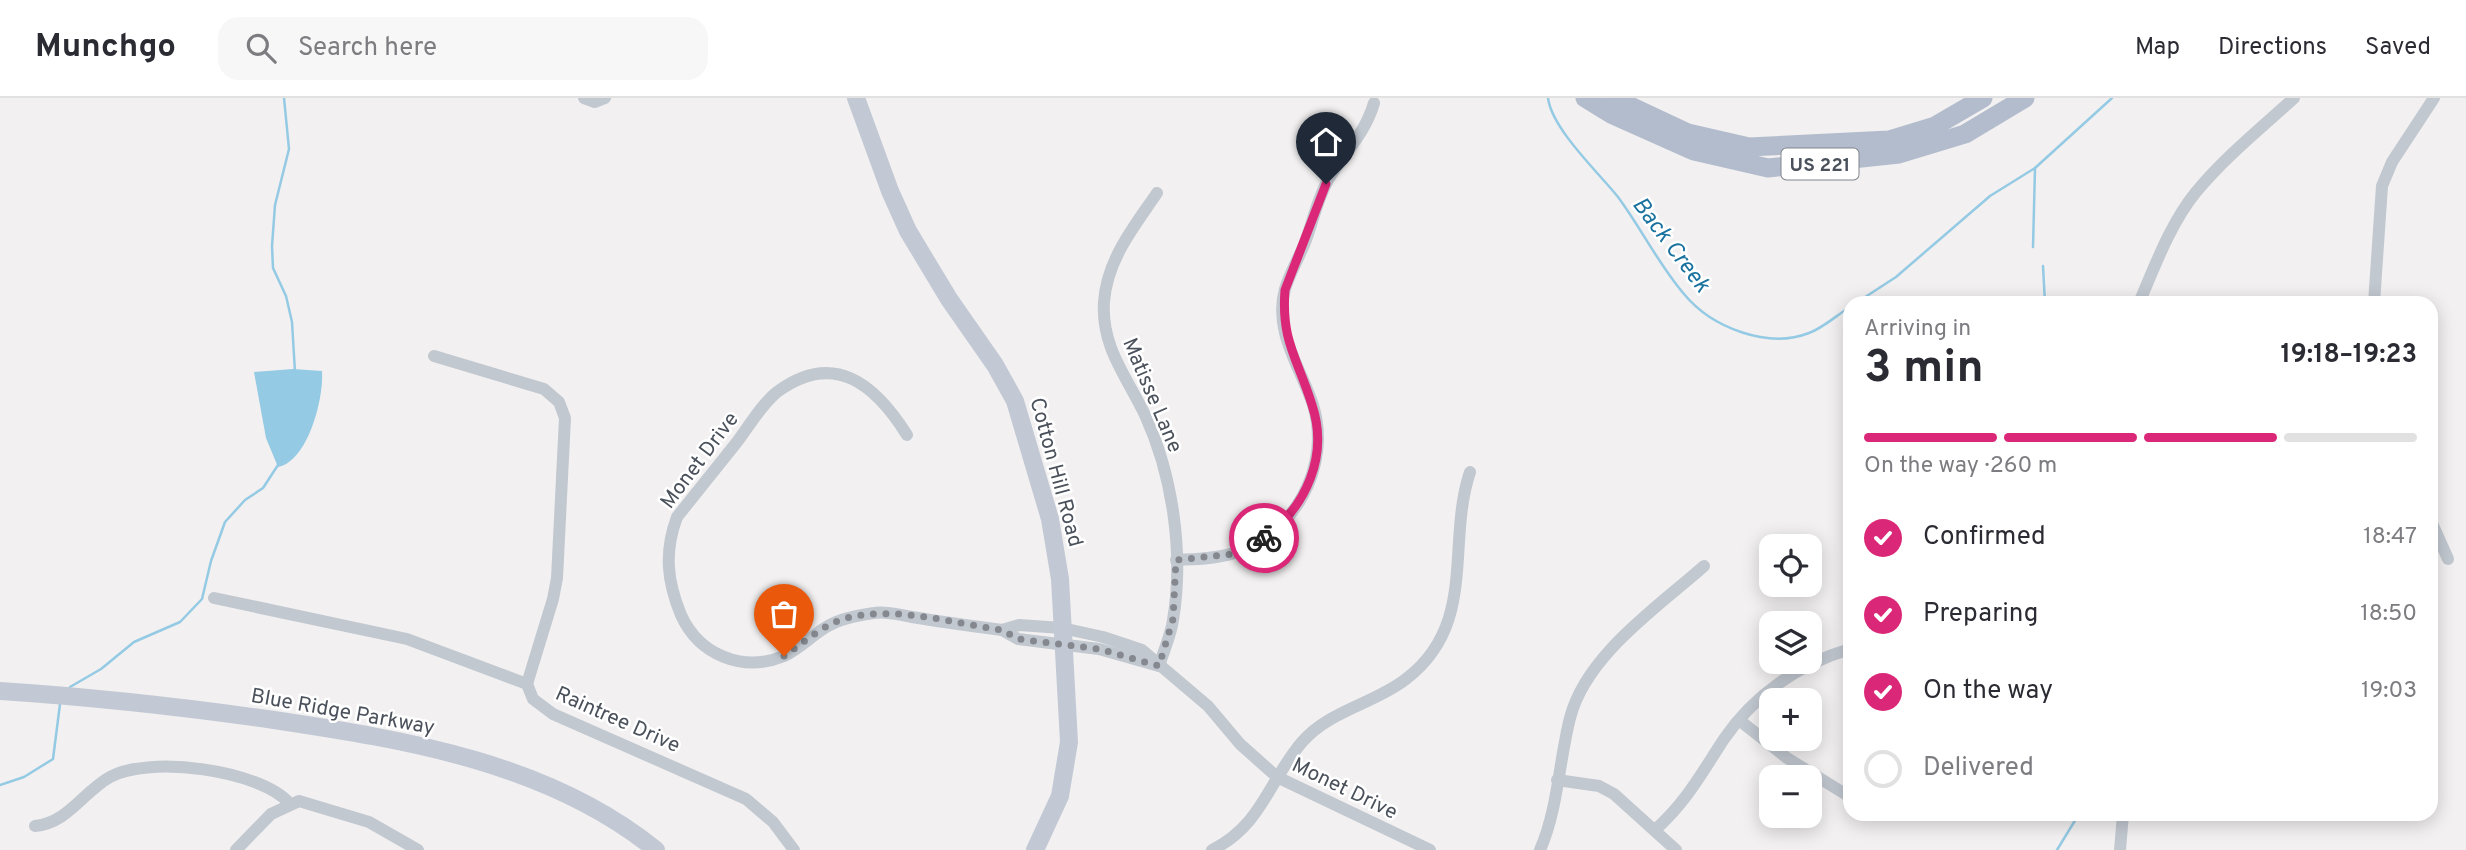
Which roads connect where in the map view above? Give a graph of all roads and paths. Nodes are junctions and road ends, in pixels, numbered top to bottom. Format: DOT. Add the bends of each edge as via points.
graph roads {
  1 [pos="583,98"];
  2 [pos="605,98"];
  3 [pos="856,98"];
  4 [pos="1585,98"];
  5 [pos="1638,98"];
  6 [pos="1983,98"];
  7 [pos="2025,98"];
  8 [pos="2294,98"];
  9 [pos="2434,98"];
  10 [pos="1374,103"];
  11 [pos="1612,106"];
  12 [pos="1654,119"];
  13 [pos="1157,193"];
  14 [pos="2142,296"];
  15 [pos="2374,296"];
  16 [pos="435,356"];
  17 [pos="907,435"];
  18 [pos="1470,472"];
  19 [pos="2438,537"];
  20 [pos="2448,559"];
  21 [pos="1176,560"];
  22 [pos="1704,566"];
  23 [pos="214,598"];
  24 [pos="1002,630"];
  25 [pos="1063,637"];
  26 [pos="1843,652"];
  27 [pos="1159,666"];
  28 [pos="527,684"];
  29 [pos="0,691"];
  30 [pos="1739,720"];
  31 [pos="1277,777"];
  32 [pos="1557,780"];
  33 [pos="1843,793"];
  34 [pos="289,803"];
  35 [pos="2122,821"];
  36 [pos="35,826"];
  37 [pos="1655,830"];
  38 [pos="236,850"];
  39 [pos="418,850"];
  40 [pos="656,850"];
  41 [pos="794,850"];
  42 [pos="1035,850"];
  43 [pos="1212,850"];
  44 [pos="1430,850"];
  45 [pos="1540,850"];
  46 [pos="1676,850"];
  47 [pos="2120,850"];
  1 -- 2 [label="street" via="600,102"];
  3 -- 25 [label="street, Cotton Hill Road" via="908,231 1015,401 1056,549"];
  4 -- 11 [label="main road, US 221"];
  5 -- 12 [label="street"];
  6 -- 12 [label="main road, US 221" via="1935,126 1889,140 1824,146 1749,147 1688,133"];
  7 -- 11 [label="main road, US 221" via="1965,134 1899,154 1768,168 1694,151"];
  8 -- 14 [label="street" via="2196,192 2167,240"];
  9 -- 15 [label="street" via="2392,162 2382,186"];
  10 -- 21 [label="street" via="1363,133 1326,184 1285,290 1288,344 1317,423 1317,455 1307,489 1288,518 1254,545 1217,557"];
  11 -- 12 [label="main road, US 221"];
  13 -- 21 [label="street, Matisse Lane" via="1112,265 1105,321 1114,359 1144,412 1162,460"];
  16 -- 28 [label="street" via="544,389 565,418 557,578"];
  17 -- 24 [label="street, Monet Drive" via="876,394 844,374 818,372 775,393 677,517 669,538 667,566 683,620 707,649 727,661 750,662 784,656 828,625 878,612"];
  18 -- 31 [label="street" via="1460,509 1457,592 1434,647 1409,677 1391,690 1316,729"];
  19 -- 20 [label="street"];
  21 -- 27 [label="street, Matisse Lane" via="1173,619"];
  22 -- 32 [label="street" via="1617,642 1591,676 1571,715"];
  23 -- 28 [label="street, Raintree Drive" via="407,639"];
  24 -- 25 [label="street, Monet Drive" via="1019,625"];
  24 -- 25 [label="street, Monet Drive" via="1018,639"];
  25 -- 27 [label="street, Monet Drive"];
  25 -- 27 [label="street, Monet Drive" via="1123,643 1152,656"];
  25 -- 42 [label="street, Cotton Hill Road" via="1068,762 1060,796"];
  26 -- 30 [label="street" via="1795,672"];
  27 -- 31 [label="street, Monet Drive" via="1208,706 1240,744"];
  28 -- 41 [label="street, Raintree Drive" via="533,699 553,715 746,799 773,822"];
  29 -- 40 [label="street, Blue Ridge Parkway" via="224,713 389,740 488,763 579,800"];
  30 -- 33 [label="street" via="1787,758"];
  30 -- 37 [label="street" via="1689,795"];
  31 -- 43 [label="street" via="1248,825"];
  31 -- 44 [label="street, Monet Drive"];
  32 -- 37 [label="street" via="1599,786"];
  32 -- 45 [label="street"];
  34 -- 36 [label="street" via="277,792 239,779 188,766 155,765 111,776 59,819"];
  34 -- 38 [label="street" via="271,814"];
  34 -- 39 [label="street" via="309,802 369,821"];
  35 -- 47 [label="street"];
  37 -- 46 [label="street"];
}
